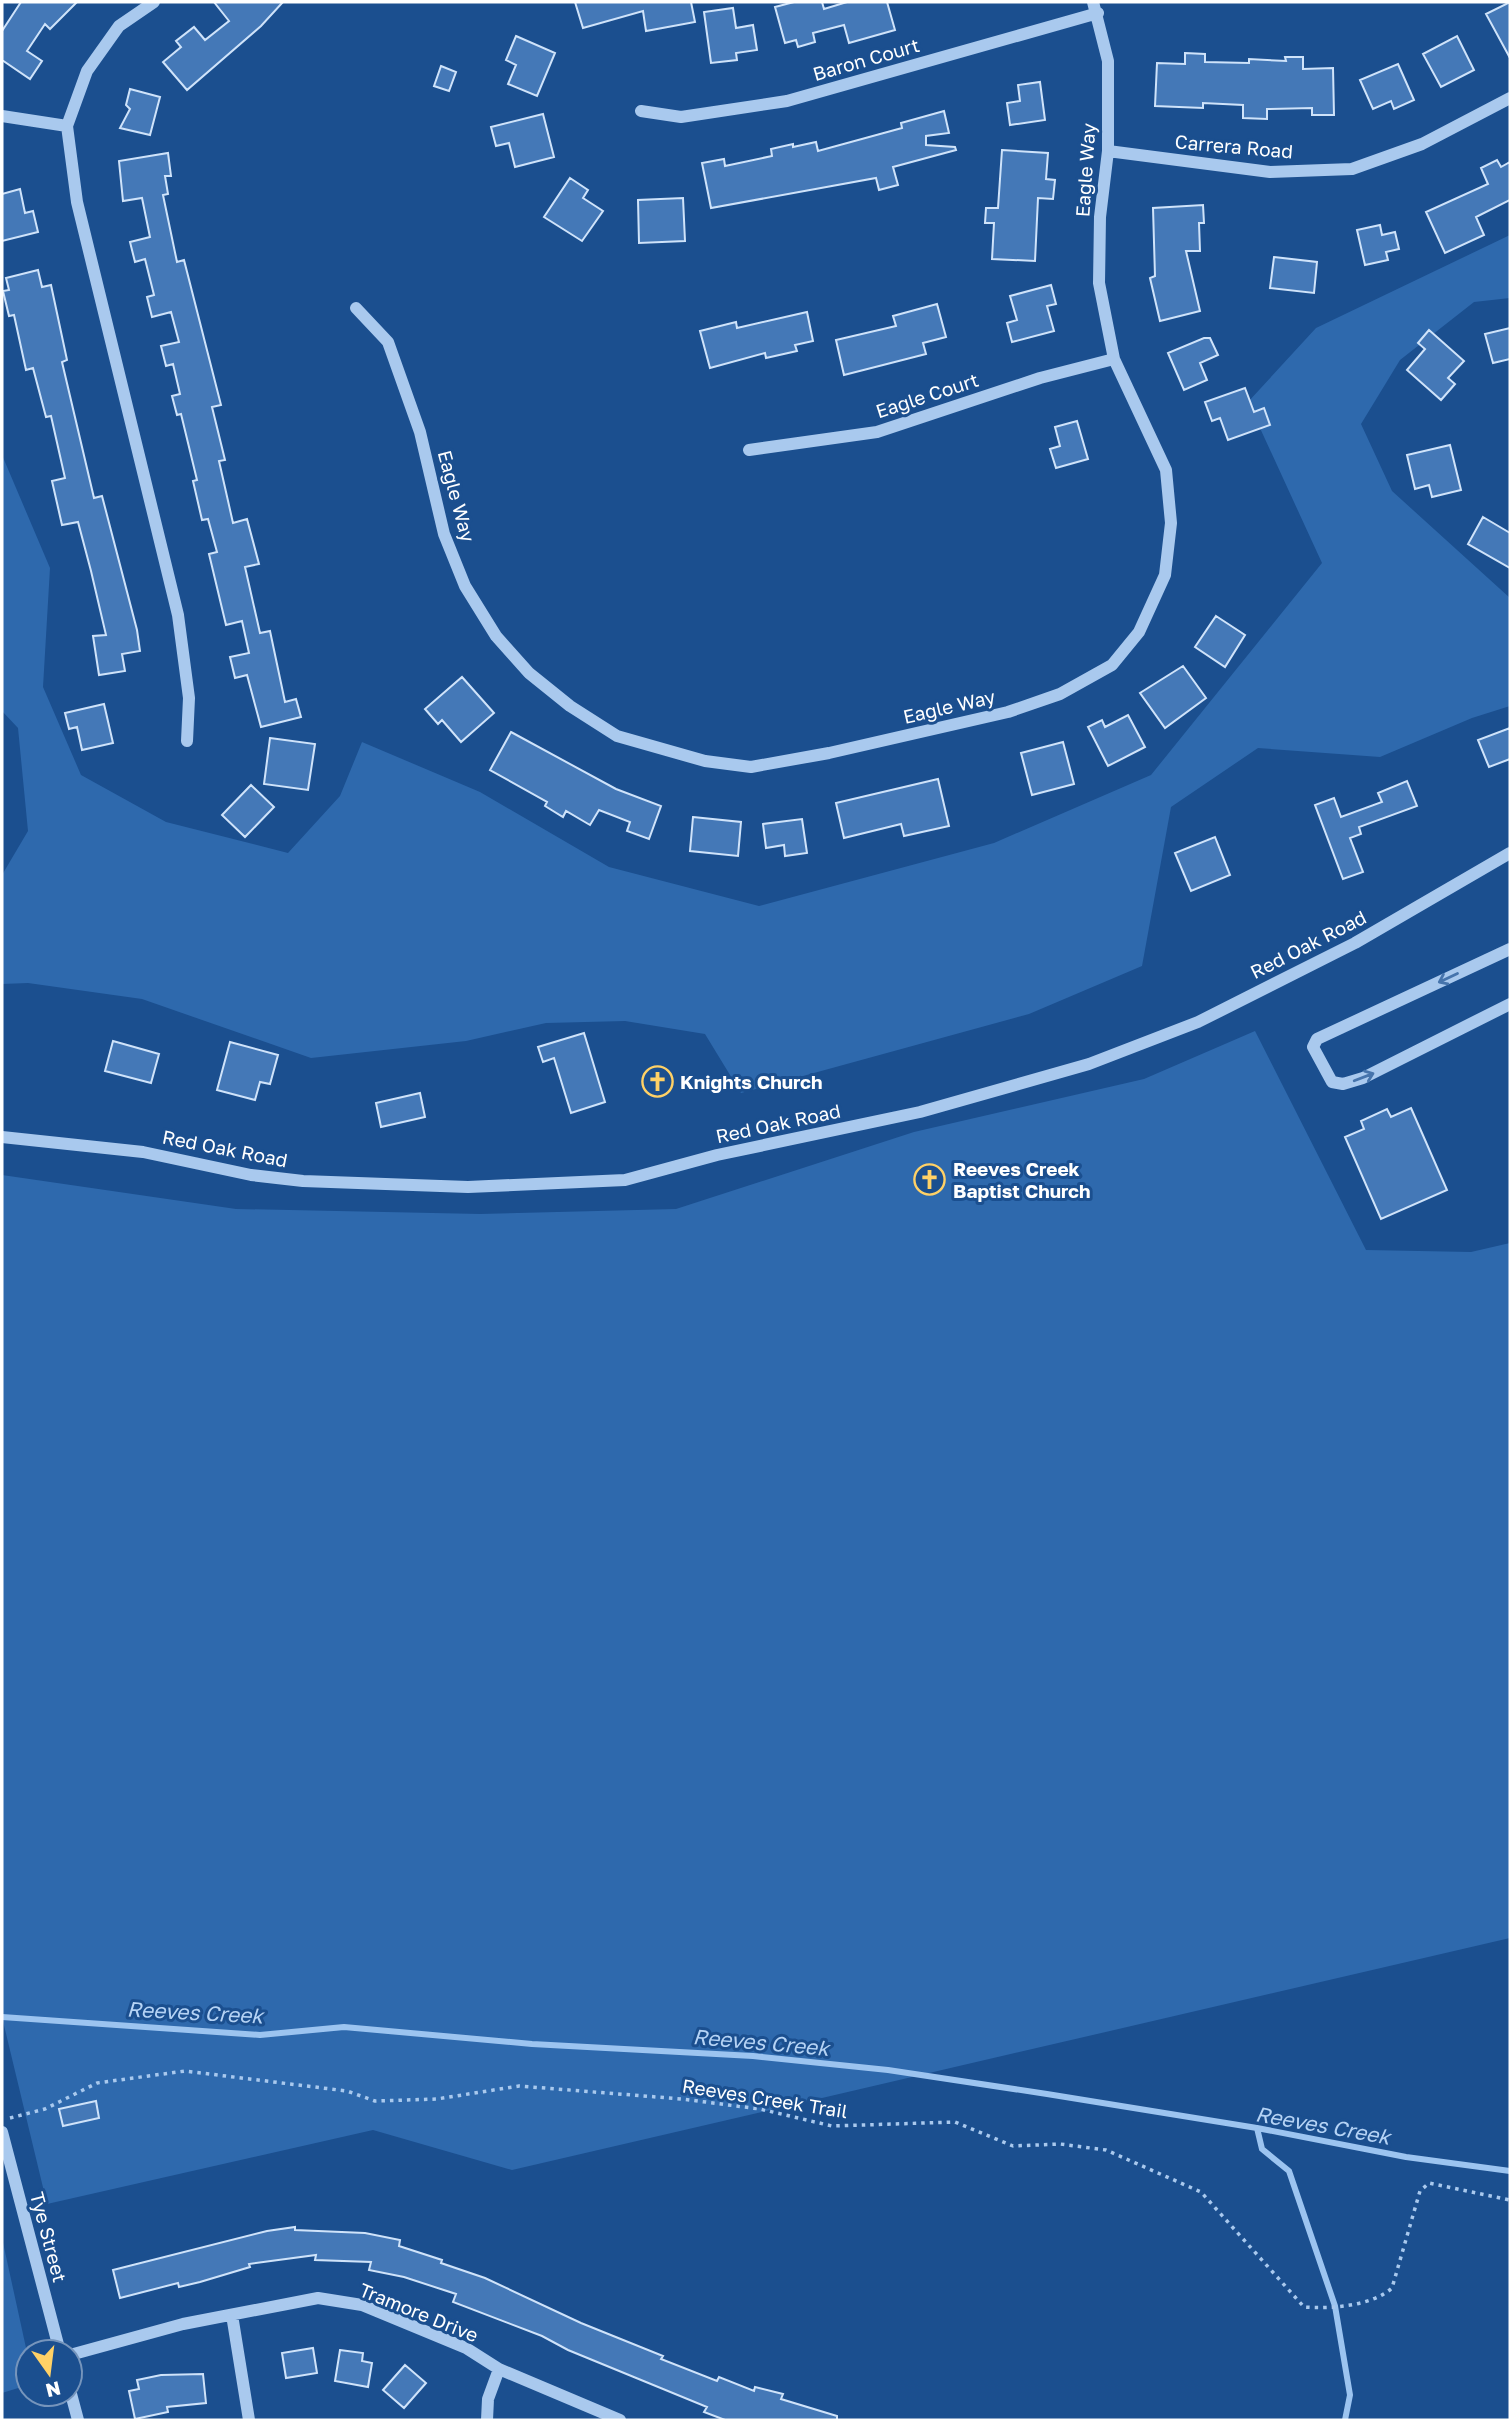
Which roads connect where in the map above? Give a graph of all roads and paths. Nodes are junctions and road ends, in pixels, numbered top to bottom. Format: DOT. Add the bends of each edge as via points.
graph roads {
  1 [pos="154,2"];
  2 [pos="1095,7"];
  3 [pos="1510,98"];
  4 [pos="641,111"];
  5 [pos="2,116"];
  6 [pos="67,126"];
  7 [pos="1108,151"];
  8 [pos="356,309"];
  9 [pos="1114,359"];
  10 [pos="749,450"];
  11 [pos="187,741"];
  12 [pos="1510,853"];
  13 [pos="1510,948"];
  14 [pos="1510,1004"];
  15 [pos="2,1137"];
  16 [pos="3,2126"];
  17 [pos="1510,2200"];
  18 [pos="232,2315"];
  19 [pos="56,2338"];
  20 [pos="84,2350"];
  21 [pos="499,2369"];
  22 [pos="249,2420"];
  23 [pos="487,2420"];
  24 [pos="620,2420"];
  1 -- 6 [label="street" via="119,26 87,71"];
  2 -- 4 [label="street, Baron Court" via="788,101 681,117"];
  2 -- 7 [label="street, Eagle Way" via="1108,61"];
  3 -- 7 [label="street, Carrera Road" via="1422,144 1352,169 1270,172"];
  5 -- 6 [label="street"];
  6 -- 11 [label="street" via="77,202 178,615 189,698"];
  7 -- 9 [label="street, Eagle Way" via="1099,283"];
  8 -- 9 [label="street, Eagle Way" via="388,342 420,432 444,534 466,586 496,636 529,673 569,706 617,736 705,761 751,767 1008,712 1060,694 1112,666 1139,632 1165,575 1171,523 1166,470"];
  9 -- 10 [label="street, Eagle Court" via="1040,377 877,432"];
  12 -- 15 [label="street, Red Oak Road" via="1355,943 1222,1010 1089,1064 920,1112 717,1155 625,1180 468,1187 303,1181 143,1152"];
  13 -- 14 [label="street, one-way" via="1317,1039 1313,1047 1332,1082 1343,1084"];
  16 -- 17 [label="path, Reeves Creek Trail" via="97,2083 185,2071 347,2091 375,2101 437,2099 519,2087 682,2099 760,2109 832,2126 955,2122 1013,2146 1060,2144 1106,2150 1200,2192 1304,2307 1323,2308 1382,2298 1392,2288 1420,2191 1429,2183"];
  16 -- 19 [label="street, Tye Street"];
  18 -- 20 [label="street, Tramore Drive"];
  18 -- 21 [label="street, Tramore Drive" via="318,2298 362,2305 466,2348"];
  18 -- 22 [label="street"];
  21 -- 23 [label="street" via="488,2399"];
  21 -- 24 [label="street, Tramore Drive"];
}
